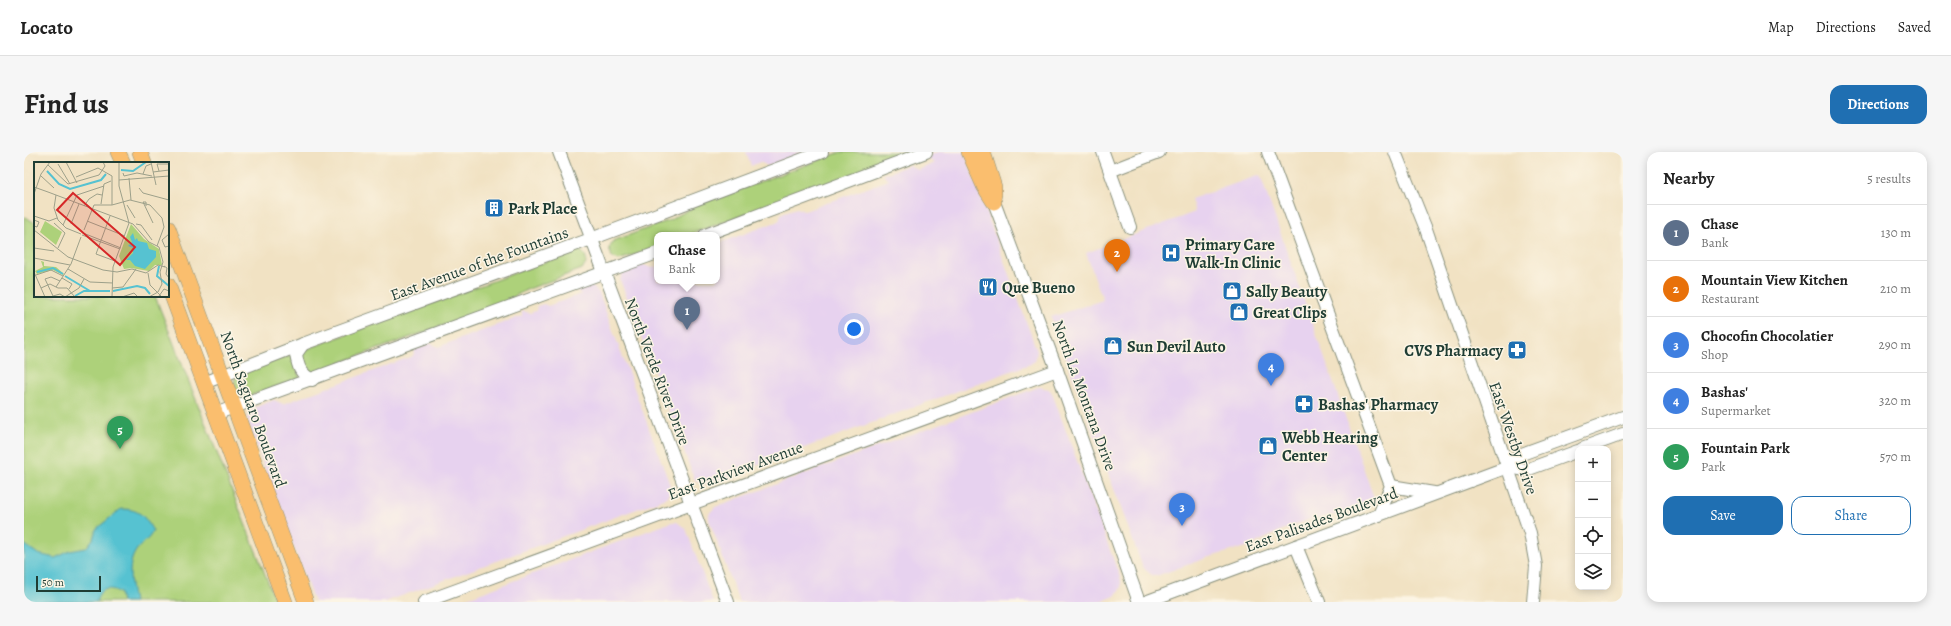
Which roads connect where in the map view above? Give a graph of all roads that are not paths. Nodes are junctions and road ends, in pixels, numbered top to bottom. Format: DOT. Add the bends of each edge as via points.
graph roads {
  1 [pos="118,152"];
  2 [pos="140,152"];
  3 [pos="559,152"];
  4 [pos="926,152"];
  5 [pos="969,152"];
  6 [pos="983,152"];
  7 [pos="1103,152"];
  8 [pos="1159,152"];
  9 [pos="1268,152"];
  10 [pos="1395,152"];
  11 [pos="820,153"];
  12 [pos="123,162"];
  13 [pos="144,162"];
  14 [pos="1110,171"];
  15 [pos="994,202"];
  16 [pos="1130,227"];
  17 [pos="169,231"];
  18 [pos="713,232"];
  19 [pos="591,239"];
  20 [pos="654,254"];
  21 [pos="604,272"];
  22 [pos="169,288"];
  23 [pos="303,344"];
  24 [pos="1057,370"];
  25 [pos="222,376"];
  26 [pos="312,380"];
  27 [pos="204,383"];
  28 [pos="234,407"];
  29 [pos="215,414"];
  30 [pos="1623,417"];
  31 [pos="1623,434"];
  32 [pos="1590,446"];
  33 [pos="1575,452"];
  34 [pos="1508,467"];
  35 [pos="1391,486"];
  36 [pos="1438,493"];
  37 [pos="691,504"];
  38 [pos="1379,515"];
  39 [pos="1296,546"];
  40 [pos="285,602"];
  41 [pos="306,602"];
  42 [pos="424,602"];
  43 [pos="728,602"];
  44 [pos="1139,602"];
  45 [pos="1145,602"];
  46 [pos="1319,602"];
  47 [pos="1533,602"];
  1 -- 12 [label="main road"];
  2 -- 13 [label="main road"];
  3 -- 19 [label="street, North Verde River Drive"];
  4 -- 18 [label="street"];
  5 -- 15 [label="main road, North La Montana Drive"];
  6 -- 15 [label="main road, North La Montana Drive" via="994,187"];
  7 -- 14 [label="street"];
  8 -- 14 [label="street"];
  9 -- 35 [label="street"];
  10 -- 34 [label="street, East Westby Drive" via="1426,229"];
  11 -- 19 [label="street, East Avenue of the Fountains"];
  14 -- 16 [label="street"];
  15 -- 24 [label="street, North La Montana Drive"];
  17 -- 25 [label="main road, North Saguaro Boulevard"];
  19 -- 21 [label="street, North Verde River Drive"];
  19 -- 23 [label="street, East Avenue of the Fountains"];
  20 -- 21 [label="street"];
  21 -- 26 [label="street"];
  21 -- 37 [label="street, North Verde River Drive"];
  22 -- 27 [label="main road"];
  23 -- 25 [label="street, East Avenue of the Fountains"];
  23 -- 26 [label="street" via="296,354 297,363 300,372"];
  24 -- 37 [label="street, East Parkview Avenue"];
  24 -- 44 [label="street, North La Montana Drive"];
  25 -- 27 [label="street, East Avenue of the Fountains"];
  25 -- 28 [label="main road, North Saguaro Boulevard"];
  26 -- 28 [label="street"];
  27 -- 29 [label="main road"];
  28 -- 29 [label="street"];
  28 -- 41 [label="main road, North Saguaro Boulevard"];
  29 -- 40 [label="main road"];
  30 -- 34 [label="street, East Palisades Boulevard" via="1519,455"];
  31 -- 32 [label="street"];
  33 -- 34 [label="street, East Palisades Boulevard" via="1526,470"];
  34 -- 36 [label="street, East Palisades Boulevard"];
  34 -- 47 [label="street, East Westby Drive" via="1534,550 1536,566"];
  35 -- 36 [label="street"];
  35 -- 38 [label="street"];
  36 -- 38 [label="street, East Palisades Boulevard"];
  37 -- 42 [label="street, East Parkview Avenue"];
  37 -- 43 [label="street, North Verde River Drive"];
  38 -- 39 [label="street, East Palisades Boulevard"];
  39 -- 45 [label="street, East Palisades Boulevard"];
  39 -- 46 [label="street"];
}
